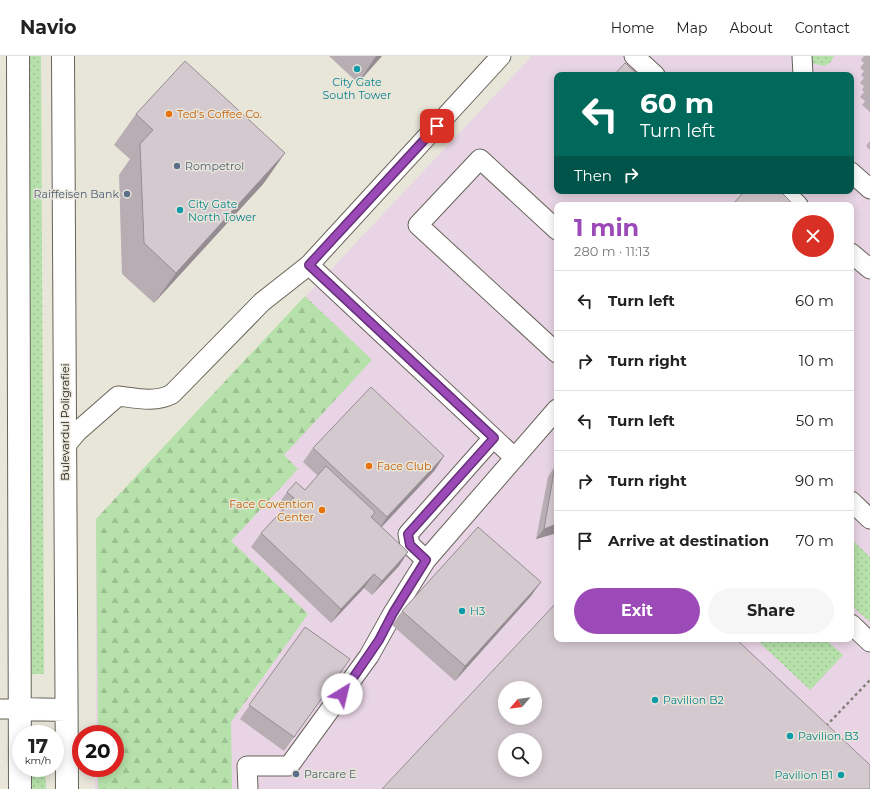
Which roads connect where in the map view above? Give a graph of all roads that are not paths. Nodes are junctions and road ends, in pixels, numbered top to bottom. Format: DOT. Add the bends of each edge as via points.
graph roads {
  1 [pos="18,56"];
  2 [pos="63,56"];
  3 [pos="501,56"];
  4 [pos="634,56"];
  5 [pos="802,56"];
  6 [pos="652,72"];
  7 [pos="803,72"];
  8 [pos="854,175"];
  9 [pos="870,188"];
  10 [pos="786,194"];
  11 [pos="795,202"];
  12 [pos="554,227"];
  13 [pos="854,256"];
  14 [pos="309,265"];
  15 [pos="870,269"];
  16 [pos="554,350"];
  17 [pos="554,413"];
  18 [pos="494,438"];
  19 [pos="66,446"];
  20 [pos="515,458"];
  21 [pos="854,504"];
  22 [pos="870,519"];
  23 [pos="426,560"];
  24 [pos="854,627"];
  25 [pos="870,642"];
  26 [pos="10,709"];
  27 [pos="66,710"];
  28 [pos="20,789"];
  29 [pos="67,789"];
  30 [pos="248,789"];
  1 -- 26 [label="main road"];
  2 -- 19 [label="main road, Bulevardul Poligrafiei"];
  3 -- 14 [label="lane"];
  4 -- 6 [label="lane"];
  5 -- 7 [label="lane"];
  8 -- 9 [label="lane"];
  10 -- 11 [label="lane"];
  12 -- 16 [label="lane" via="480,159 418,225"];
  13 -- 15 [label="lane"];
  14 -- 18 [label="lane"];
  14 -- 19 [label="lane" via="262,302 172,394 152,400 118,396 78,431"];
  17 -- 20 [label="lane"];
  18 -- 20 [label="lane"];
  18 -- 23 [label="lane" via="408,534 410,545"];
  19 -- 27 [label="main road, Bulevardul Poligrafiei"];
  20 -- 23 [label="lane"];
  21 -- 22 [label="lane"];
  23 -- 30 [label="lane" via="369,656 289,766 248,766"];
  24 -- 25 [label="lane"];
  26 -- 27 [label="main road"];
  26 -- 28 [label="main road"];
  27 -- 29 [label="main road, Bulevardul Poligrafiei"];
}
